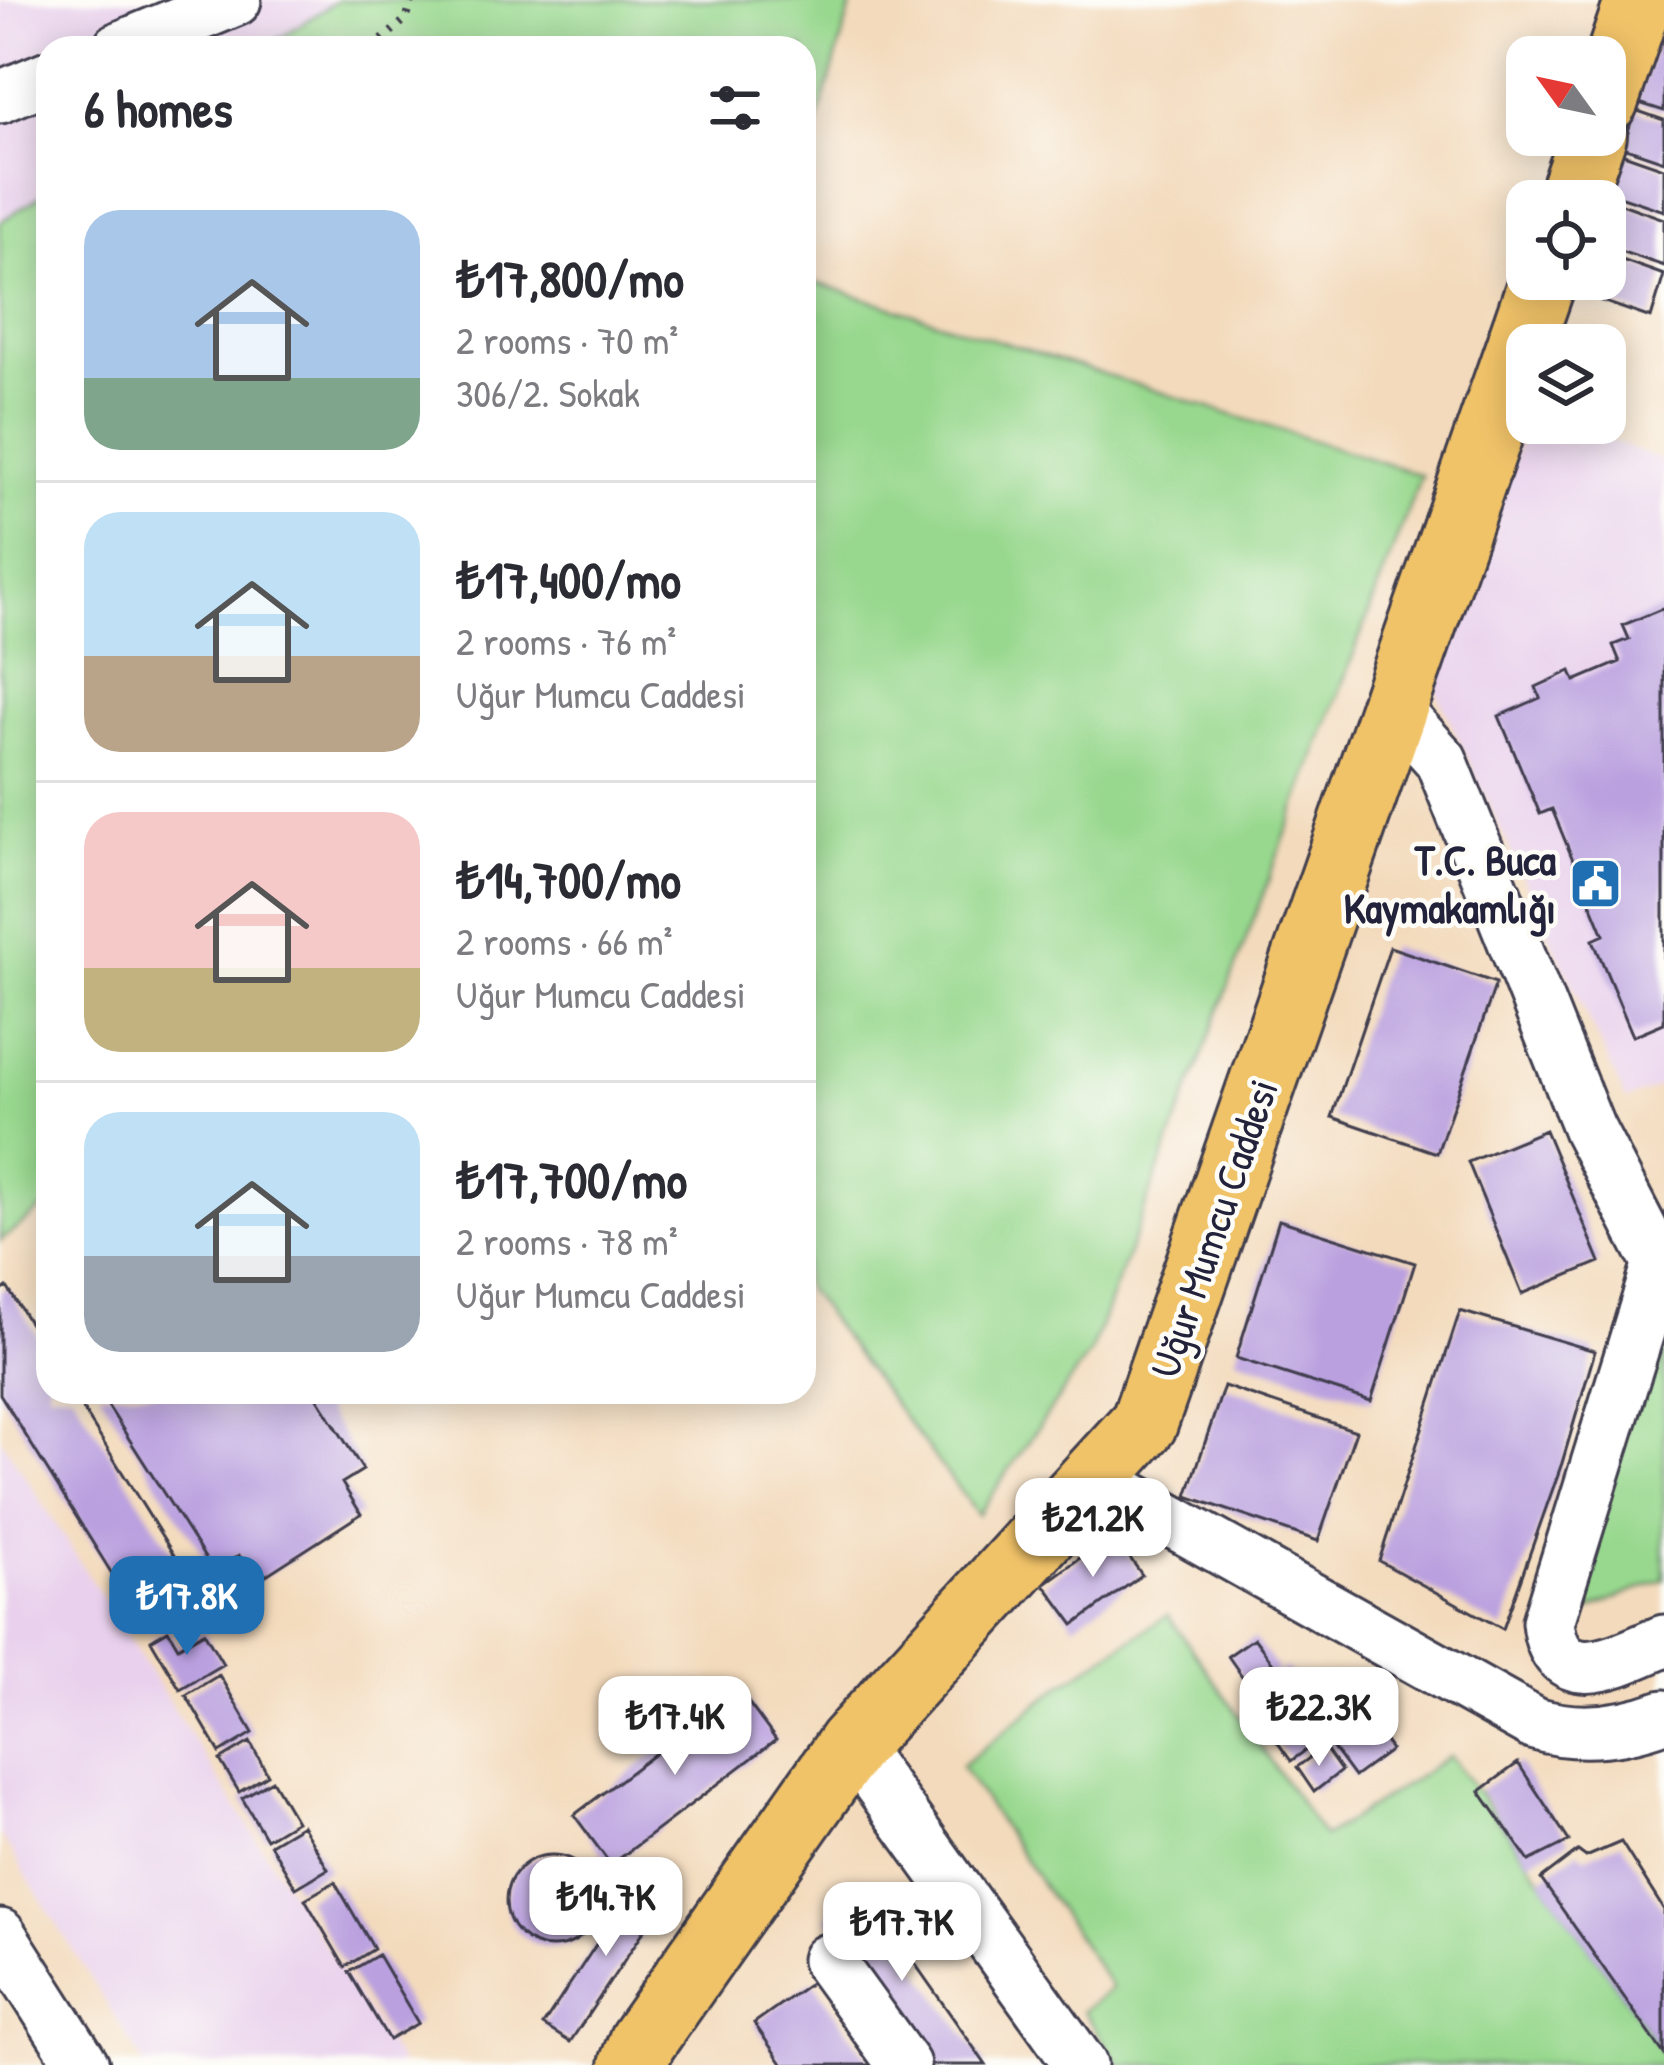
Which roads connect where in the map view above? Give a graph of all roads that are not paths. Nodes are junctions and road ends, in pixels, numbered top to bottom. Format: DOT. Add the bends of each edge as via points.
graph roads {
  1 [pos="236,0"];
  2 [pos="1640,0"];
  3 [pos="148,36"];
  4 [pos="1626,40"];
  5 [pos="36,82"];
  6 [pos="0,97"];
  7 [pos="1536,300"];
  8 [pos="1395,709"];
  9 [pos="1663,1266"];
  10 [pos="1093,1477"];
  11 [pos="1664,1641"];
  12 [pos="1664,1716"];
  13 [pos="851,1744"];
  14 [pos="0,1936"];
  15 [pos="828,1960"];
  16 [pos="630,2057"];
  17 [pos="83,2065"];
  18 [pos="904,2065"];
  19 [pos="1081,2065"];
  1 -- 3 [label="street"];
  2 -- 4 [label="main road"];
  5 -- 6 [label="street"];
  7 -- 8 [label="main road, Uğur Mumcu Caddesi"];
  8 -- 9 [label="street" via="1441,760 1589,1129"];
  8 -- 10 [label="main road, Uğur Mumcu Caddesi" via="1144,1423"];
  9 -- 11 [label="street" via="1548,1622 1563,1656 1586,1668"];
  10 -- 12 [label="street" via="1535,1724 1611,1731"];
  10 -- 13 [label="main road, Uğur Mumcu Caddesi"];
  13 -- 16 [label="main road, Uğur Mumcu Caddesi"];
  13 -- 19 [label="street"];
  14 -- 17 [label="street"];
  15 -- 18 [label="street"];
}
